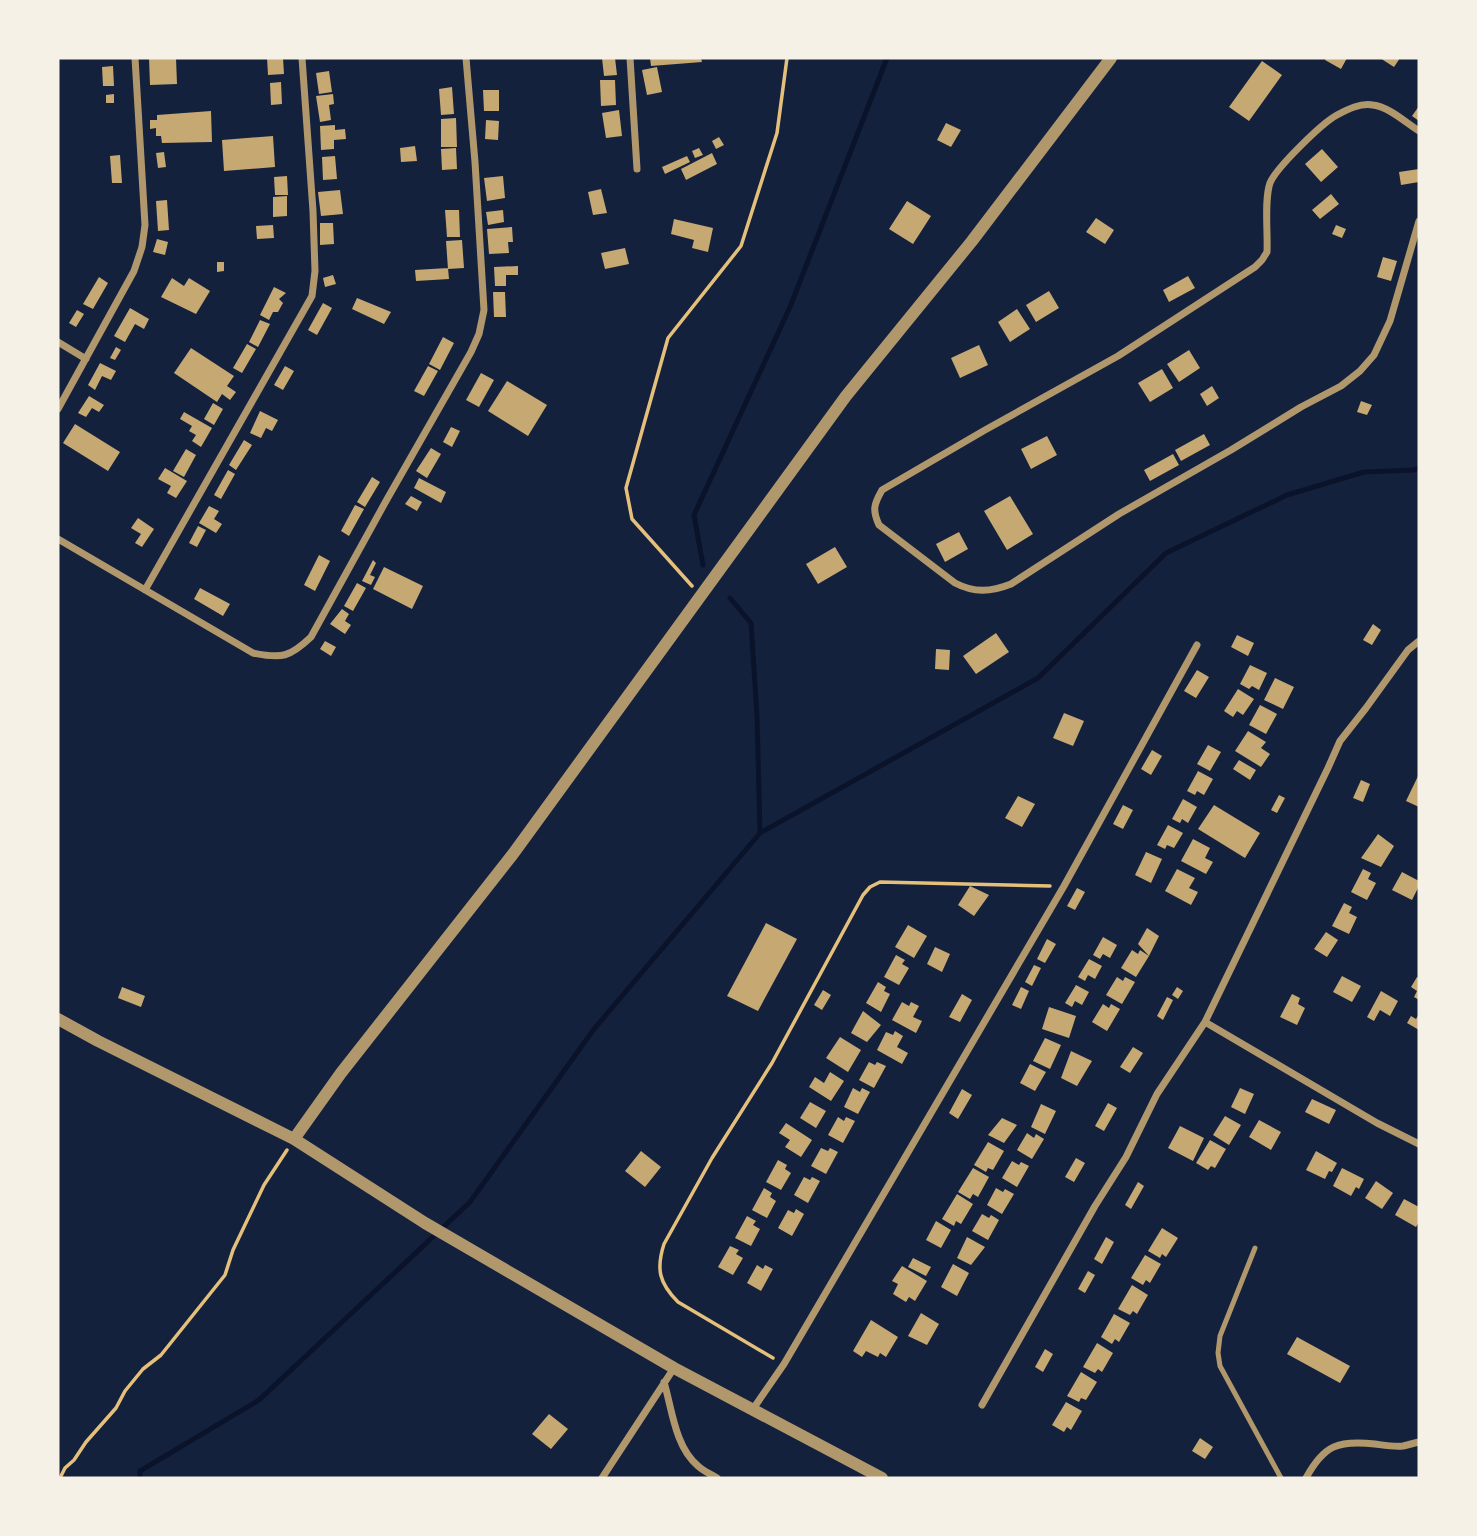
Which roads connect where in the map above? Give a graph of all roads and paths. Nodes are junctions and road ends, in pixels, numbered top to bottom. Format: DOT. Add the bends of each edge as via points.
graph roads {
  1 [pos="135,58"];
  2 [pos="302,58"];
  3 [pos="466,58"];
  4 [pos="630,58"];
  5 [pos="787,58"];
  6 [pos="1111,58"];
  7 [pos="1419,131"];
  8 [pos="637,169"];
  9 [pos="1419,221"];
  10 [pos="58,342"];
  11 [pos="86,359"];
  12 [pos="58,409"];
  13 [pos="58,539"];
  14 [pos="145,590"];
  15 [pos="700,596"];
  16 [pos="1419,641"];
  17 [pos="1197,645"];
  18 [pos="1064,886"];
  19 [pos="58,1019"];
  20 [pos="1205,1022"];
  21 [pos="294,1139"];
  22 [pos="1419,1144"];
  23 [pos="1255,1248"];
  24 [pos="784,1364"];
  25 [pos="674,1368"];
  26 [pos="664,1382"];
  27 [pos="982,1405"];
  28 [pos="753,1409"];
  29 [pos="1419,1442"];
  30 [pos="60,1478"];
  31 [pos="602,1478"];
  32 [pos="717,1478"];
  33 [pos="882,1478"];
  34 [pos="1281,1478"];
  35 [pos="1306,1478"];
  1 -- 11 [label="street" via="145,225 142,247 134,271"];
  2 -- 14 [label="street" via="313,211 312,296"];
  3 -- 14 [label="street" via="484,310 479,334 311,637 295,652 275,657 253,653"];
  4 -- 8 [label="street"];
  5 -- 15 [label="path" via="776,133 741,246 668,338 626,488 632,519"];
  6 -- 15 [label="street" via="972,241 846,396"];
  7 -- 9 [label="street" via="1372,105 1334,116 1270,182 1267,253 1255,267 1118,356 882,490 875,502 879,525 967,589 981,591 1011,584 1360,371 1387,330"];
  10 -- 11 [label="street"];
  11 -- 12 [label="street"];
  13 -- 14 [label="street"];
  15 -- 21 [label="street" via="513,854"];
  16 -- 20 [label="street" via="1339,741"];
  17 -- 18 [label="street"];
  18 -- 24 [label="street"];
  18 -- 24 [label="path" via="880,882 870,887 852,914 660,1255 661,1278 678,1302"];
  19 -- 21 [label="street"];
  20 -- 22 [label="street"];
  20 -- 27 [label="street" via="1157,1094 1126,1157"];
  21 -- 25 [label="street" via="425,1223"];
  21 -- 30 [label="path" via="264,1185 225,1275 161,1355 125,1391"];
  23 -- 34 [label="lane" via="1220,1336 1218,1353 1220,1366"];
  24 -- 28 [label="street"];
  25 -- 26 [label="street"];
  25 -- 28 [label="street"];
  26 -- 31 [label="street"];
  26 -- 32 [label="street" via="688,1456"];
  28 -- 33 [label="street"];
  29 -- 35 [label="street" via="1338,1445 1323,1453"];
}
